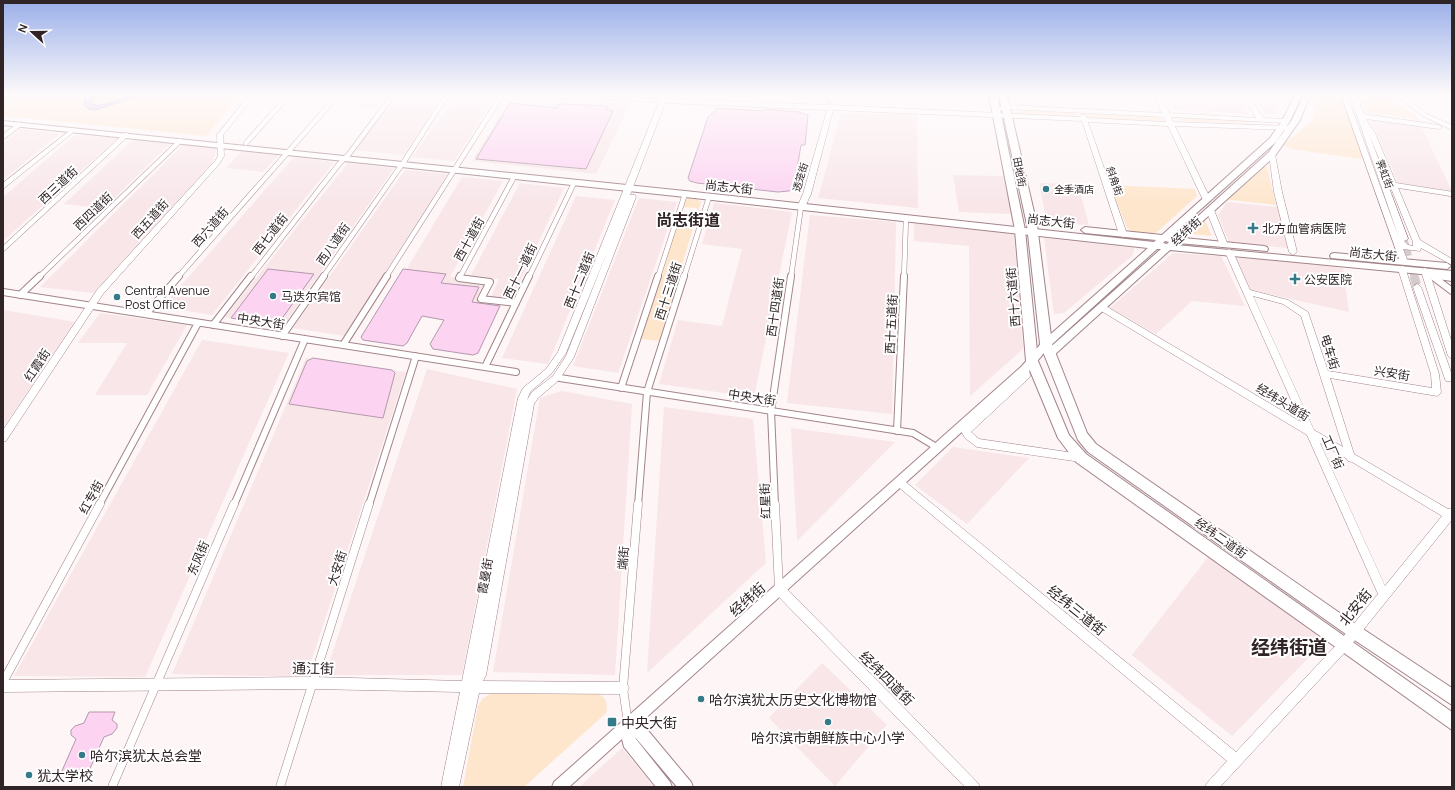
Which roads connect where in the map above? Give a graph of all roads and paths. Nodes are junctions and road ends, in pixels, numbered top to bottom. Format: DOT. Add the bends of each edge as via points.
graph roads {
  1 [pos="71,132"];
  2 [pos="93,132"];
  3 [pos="119,132"];
  4 [pos="223,132"];
  5 [pos="256,132"];
  6 [pos="306,132"];
  7 [pos="365,132"];
  8 [pos="423,132"];
  9 [pos="479,132"];
  10 [pos="654,132"];
  11 [pos="823,132"];
  12 [pos="1001,132"];
  13 [pos="1012,132"];
  14 [pos="1088,132"];
  15 [pos="1174,132"];
  16 [pos="1281,132"];
  17 [pos="1283,132"];
  18 [pos="1359,132"];
  19 [pos="1365,132"];
  20 [pos="1371,132"];
  21 [pos="126,135"];
  22 [pos="180,141"];
  23 [pos="220,143"];
  24 [pos="246,143"];
  25 [pos="290,151"];
  26 [pos="1272,154"];
  27 [pos="347,156"];
  28 [pos="403,162"];
  29 [pos="456,168"];
  30 [pos="514,177"];
  31 [pos="574,183"];
  32 [pos="1394,185"];
  33 [pos="633,186"];
  34 [pos="3,187"];
  35 [pos="685,194"];
  36 [pos="1452,194"];
  37 [pos="709,197"];
  38 [pos="1207,200"];
  39 [pos="802,204"];
  40 [pos="1210,210"];
  41 [pos="906,218"];
  42 [pos="1019,227"];
  43 [pos="1032,228"];
  44 [pos="1123,234"];
  45 [pos="1162,238"];
  46 [pos="1401,239"];
  47 [pos="1176,240"];
  48 [pos="1417,242"];
  49 [pos="1155,245"];
  50 [pos="1169,247"];
  51 [pos="1227,248"];
  52 [pos="3,249"];
  53 [pos="1294,252"];
  54 [pos="1451,263"];
  55 [pos="1403,265"];
  56 [pos="1428,273"];
  57 [pos="1452,274"];
  58 [pos="1452,278"];
  59 [pos="1417,287"];
  60 [pos="1452,291"];
  61 [pos="3,292"];
  62 [pos="1248,292"];
  63 [pos="20,295"];
  64 [pos="516,303"];
  65 [pos="91,306"];
  66 [pos="1101,307"];
  67 [pos="146,314"];
  68 [pos="198,323"];
  69 [pos="213,325"];
  70 [pos="282,336"];
  71 [pos="305,339"];
  72 [pos="343,345"];
  73 [pos="1047,349"];
  74 [pos="416,356"];
  75 [pos="1452,356"];
  76 [pos="1029,365"];
  77 [pos="485,367"];
  78 [pos="516,372"];
  79 [pos="1325,374"];
  80 [pos="1435,374"];
  81 [pos="543,376"];
  82 [pos="558,378"];
  83 [pos="1450,379"];
  84 [pos="621,388"];
  85 [pos="647,392"];
  86 [pos="771,411"];
  87 [pos="897,431"];
  88 [pos="1311,432"];
  89 [pos="3,438"];
  90 [pos="938,448"];
  91 [pos="1081,458"];
  92 [pos="1351,458"];
  93 [pos="899,482"];
  94 [pos="1451,515"];
  95 [pos="779,589"];
  96 [pos="1384,595"];
  97 [pos="1354,632"];
  98 [pos="1344,645"];
  99 [pos="3,682"];
  100 [pos="313,683"];
  101 [pos="155,684"];
  102 [pos="3,686"];
  103 [pos="470,687"];
  104 [pos="623,688"];
  105 [pos="1449,695"];
  106 [pos="1452,722"];
  107 [pos="628,725"];
  108 [pos="1236,760"];
  109 [pos="112,787"];
  110 [pos="280,787"];
  111 [pos="447,787"];
  112 [pos="453,787"];
  113 [pos="559,787"];
  114 [pos="665,787"];
  115 [pos="686,787"];
  116 [pos="974,787"];
  117 [pos="1211,787"];
  1 -- 34 [label="main road"];
  2 -- 21 [label="main road, 尚志大街"];
  3 -- 23 [label="main road, 尚志大街"];
  4 -- 23 [label="main road, 西五道街"];
  5 -- 24 [label="street"];
  6 -- 25 [label="street, 西六道街"];
  7 -- 27 [label="street, 西七道街"];
  8 -- 28 [label="street, 西八道街"];
  9 -- 29 [label="street"];
  10 -- 33 [label="main road"];
  11 -- 39 [label="main road, 透笼街"];
  12 -- 42 [label="highway, 田地街"];
  13 -- 43 [label="highway, 田地街"];
  14 -- 44 [label="main road, 斜角街"];
  15 -- 38 [label="main road"];
  16 -- 38 [label="main road, 经纬街"];
  17 -- 26 [label="main road, 经纬街"];
  18 -- 46 [label="main road, 霁虹街"];
  19 -- 46 [label="main road, 霁虹街"];
  20 -- 32 [label="main road, 霁虹街"];
  21 -- 22 [label="main road, 尚志大街"];
  21 -- 52 [label="street, 西三道街"];
  22 -- 23 [label="main road, 尚志大街"];
  22 -- 63 [label="street, 西四道街"];
  23 -- 24 [label="main road, 尚志大街"];
  23 -- 25 [label="main road, 尚志大街"];
  23 -- 65 [label="main road, 西五道街" via="218,162 100,292"];
  24 -- 25 [label="main road, 尚志大街"];
  25 -- 27 [label="main road, 尚志大街"];
  25 -- 67 [label="street, 西六道街"];
  26 -- 40 [label="main road, 经纬街"];
  26 -- 53 [label="main road" via="1278,192"];
  27 -- 28 [label="main road, 尚志大街"];
  27 -- 69 [label="street, 西七道街" via="265,256"];
  28 -- 29 [label="main road, 尚志大街"];
  28 -- 70 [label="street, 西八道街"];
  29 -- 30 [label="main road, 尚志大街"];
  29 -- 33 [label="main road, 尚志大街"];
  29 -- 72 [label="street"];
  30 -- 31 [label="main road, 尚志大街"];
  30 -- 64 [label="street, 西十道街" via="459,278 490,282 482,299"];
  31 -- 33 [label="main road, 尚志大街"];
  31 -- 64 [label="street, 西十一道街"];
  32 -- 36 [label="street"];
  32 -- 48 [label="main road, 霁虹街"];
  33 -- 35 [label="main road, 尚志大街"];
  33 -- 39 [label="main road, 尚志大街"];
  33 -- 81 [label="main road, 西十二道街" via="562,353"];
  33 -- 82 [label="main road, 西十二道街" via="570,357"];
  35 -- 37 [label="main road, 尚志大街"];
  35 -- 84 [label="street"];
  37 -- 39 [label="main road, 尚志大街"];
  37 -- 85 [label="street, 西十三道街"];
  38 -- 45 [label="main road, 经纬街"];
  39 -- 41 [label="main road, 尚志大街"];
  39 -- 42 [label="main road, 尚志大街"];
  39 -- 86 [label="street, 西十四道街"];
  40 -- 47 [label="main road, 经纬街"];
  40 -- 51 [label="main road, 工厂街"];
  41 -- 42 [label="main road, 尚志大街"];
  41 -- 87 [label="street, 西十五道街"];
  42 -- 43 [label="main road, 尚志大街"];
  42 -- 76 [label="highway, 西十六道街"];
  43 -- 44 [label="main road, 尚志大街"];
  43 -- 49 [label="main road, 尚志大街"];
  43 -- 73 [label="highway"];
  44 -- 45 [label="main road, 尚志大街"];
  45 -- 47 [label="main road, 尚志大街"];
  45 -- 49 [label="main road, 经纬街"];
  46 -- 48 [label="main road" via="1406,247 1417,249"];
  46 -- 55 [label="main road, 霁虹街"];
  47 -- 50 [label="main road, 经纬街"];
  47 -- 51 [label="main road, 尚志大街"];
  48 -- 54 [label="main road"];
  49 -- 50 [label="main road, 尚志大街"];
  49 -- 73 [label="main road, 经纬街"];
  50 -- 51 [label="main road, 尚志大街"];
  50 -- 66 [label="main road, 经纬街"];
  51 -- 53 [label="main road, 尚志大街"];
  51 -- 55 [label="main road, 尚志大街"];
  51 -- 62 [label="main road, 工厂街"];
  53 -- 55 [label="main road, 尚志大街"];
  54 -- 55 [label="main road, 尚志大街"];
  55 -- 56 [label="main road, 尚志大街"];
  55 -- 80 [label="main road, 霁虹街"];
  56 -- 57 [label="main road, 尚志大街"];
  56 -- 58 [label="street, 尚志大街"];
  56 -- 60 [label="street"];
  56 -- 75 [label="main road"];
  59 -- 83 [label="main road"];
  61 -- 63 [label="street, 中央大街"];
  62 -- 79 [label="main road, 电车街" via="1295,305 1305,314"];
  62 -- 88 [label="main road, 工厂街"];
  63 -- 65 [label="street, 中央大街"];
  64 -- 77 [label="street, 西十一道街"];
  65 -- 67 [label="street, 中央大街"];
  65 -- 89 [label="main road, 红霞街"];
  66 -- 73 [label="main road, 经纬街"];
  66 -- 88 [label="main road, 经纬头道街"];
  67 -- 68 [label="street, 中央大街"];
  68 -- 69 [label="street, 中央大街"];
  68 -- 99 [label="street, 红专街"];
  69 -- 70 [label="street, 中央大街"];
  70 -- 71 [label="street, 中央大街"];
  71 -- 72 [label="street, 中央大街"];
  71 -- 101 [label="street, 东风街"];
  72 -- 74 [label="street, 中央大街"];
  73 -- 76 [label="main road, 经纬街"];
  73 -- 97 [label="highway, 经纬二道街" via="1082,436 1092,448"];
  74 -- 77 [label="street, 中央大街"];
  74 -- 100 [label="street, 大安街"];
  76 -- 90 [label="main road, 经纬街"];
  76 -- 91 [label="highway, 经纬二道街" via="1064,438"];
  76 -- 91 [label="main road" via="1026,376 966,431 968,435 977,442"];
  77 -- 78 [label="street, 中央大街"];
  79 -- 80 [label="main road, 兴安街" via="1437,392"];
  79 -- 92 [label="main road, 电车街"];
  80 -- 83 [label="main road"];
  81 -- 103 [label="main road, 霞曼街" via="526,390 523,398"];
  82 -- 84 [label="street, 中央大街"];
  82 -- 103 [label="main road, 霞曼街" via="535,395 530,403 480,675"];
  84 -- 85 [label="street, 中央大街"];
  85 -- 86 [label="street, 中央大街"];
  85 -- 104 [label="street, 端街"];
  86 -- 87 [label="street, 中央大街"];
  86 -- 95 [label="street, 红星街"];
  87 -- 90 [label="street, 中央大街" via="913,433"];
  88 -- 92 [label="main road, 经纬头道街"];
  88 -- 96 [label="main road, 工厂街"];
  90 -- 93 [label="main road, 经纬街"];
  91 -- 98 [label="highway, 经纬二道街"];
  92 -- 94 [label="main road, 经纬头道街"];
  93 -- 95 [label="main road, 经纬街"];
  93 -- 108 [label="main road, 经纬三道街"];
  94 -- 96 [label="main road, 北安街"];
  95 -- 107 [label="main road, 经纬街"];
  95 -- 116 [label="main road, 经纬四道街"];
  96 -- 97 [label="main road, 北安街"];
  97 -- 98 [label="main road, 北安街"];
  97 -- 105 [label="highway, 经纬二道街"];
  98 -- 106 [label="highway, 经纬二道街"];
  98 -- 108 [label="main road, 北安街"];
  100 -- 101 [label="main road, 通江街"];
  100 -- 103 [label="main road, 通江街"];
  100 -- 110 [label="street, 大安街"];
  101 -- 102 [label="main road, 通江街"];
  101 -- 109 [label="street, 东风街"];
  103 -- 104 [label="main road, 通江街"];
  103 -- 111 [label="main road, 霞曼街"];
  103 -- 112 [label="main road, 霞曼街"];
  104 -- 107 [label="street, 端街"];
  107 -- 113 [label="main road, 经纬街"];
  107 -- 114 [label="main road" via="629,742"];
  107 -- 115 [label="main road" via="640,732"];
  108 -- 117 [label="main road, 北安街"];
}
